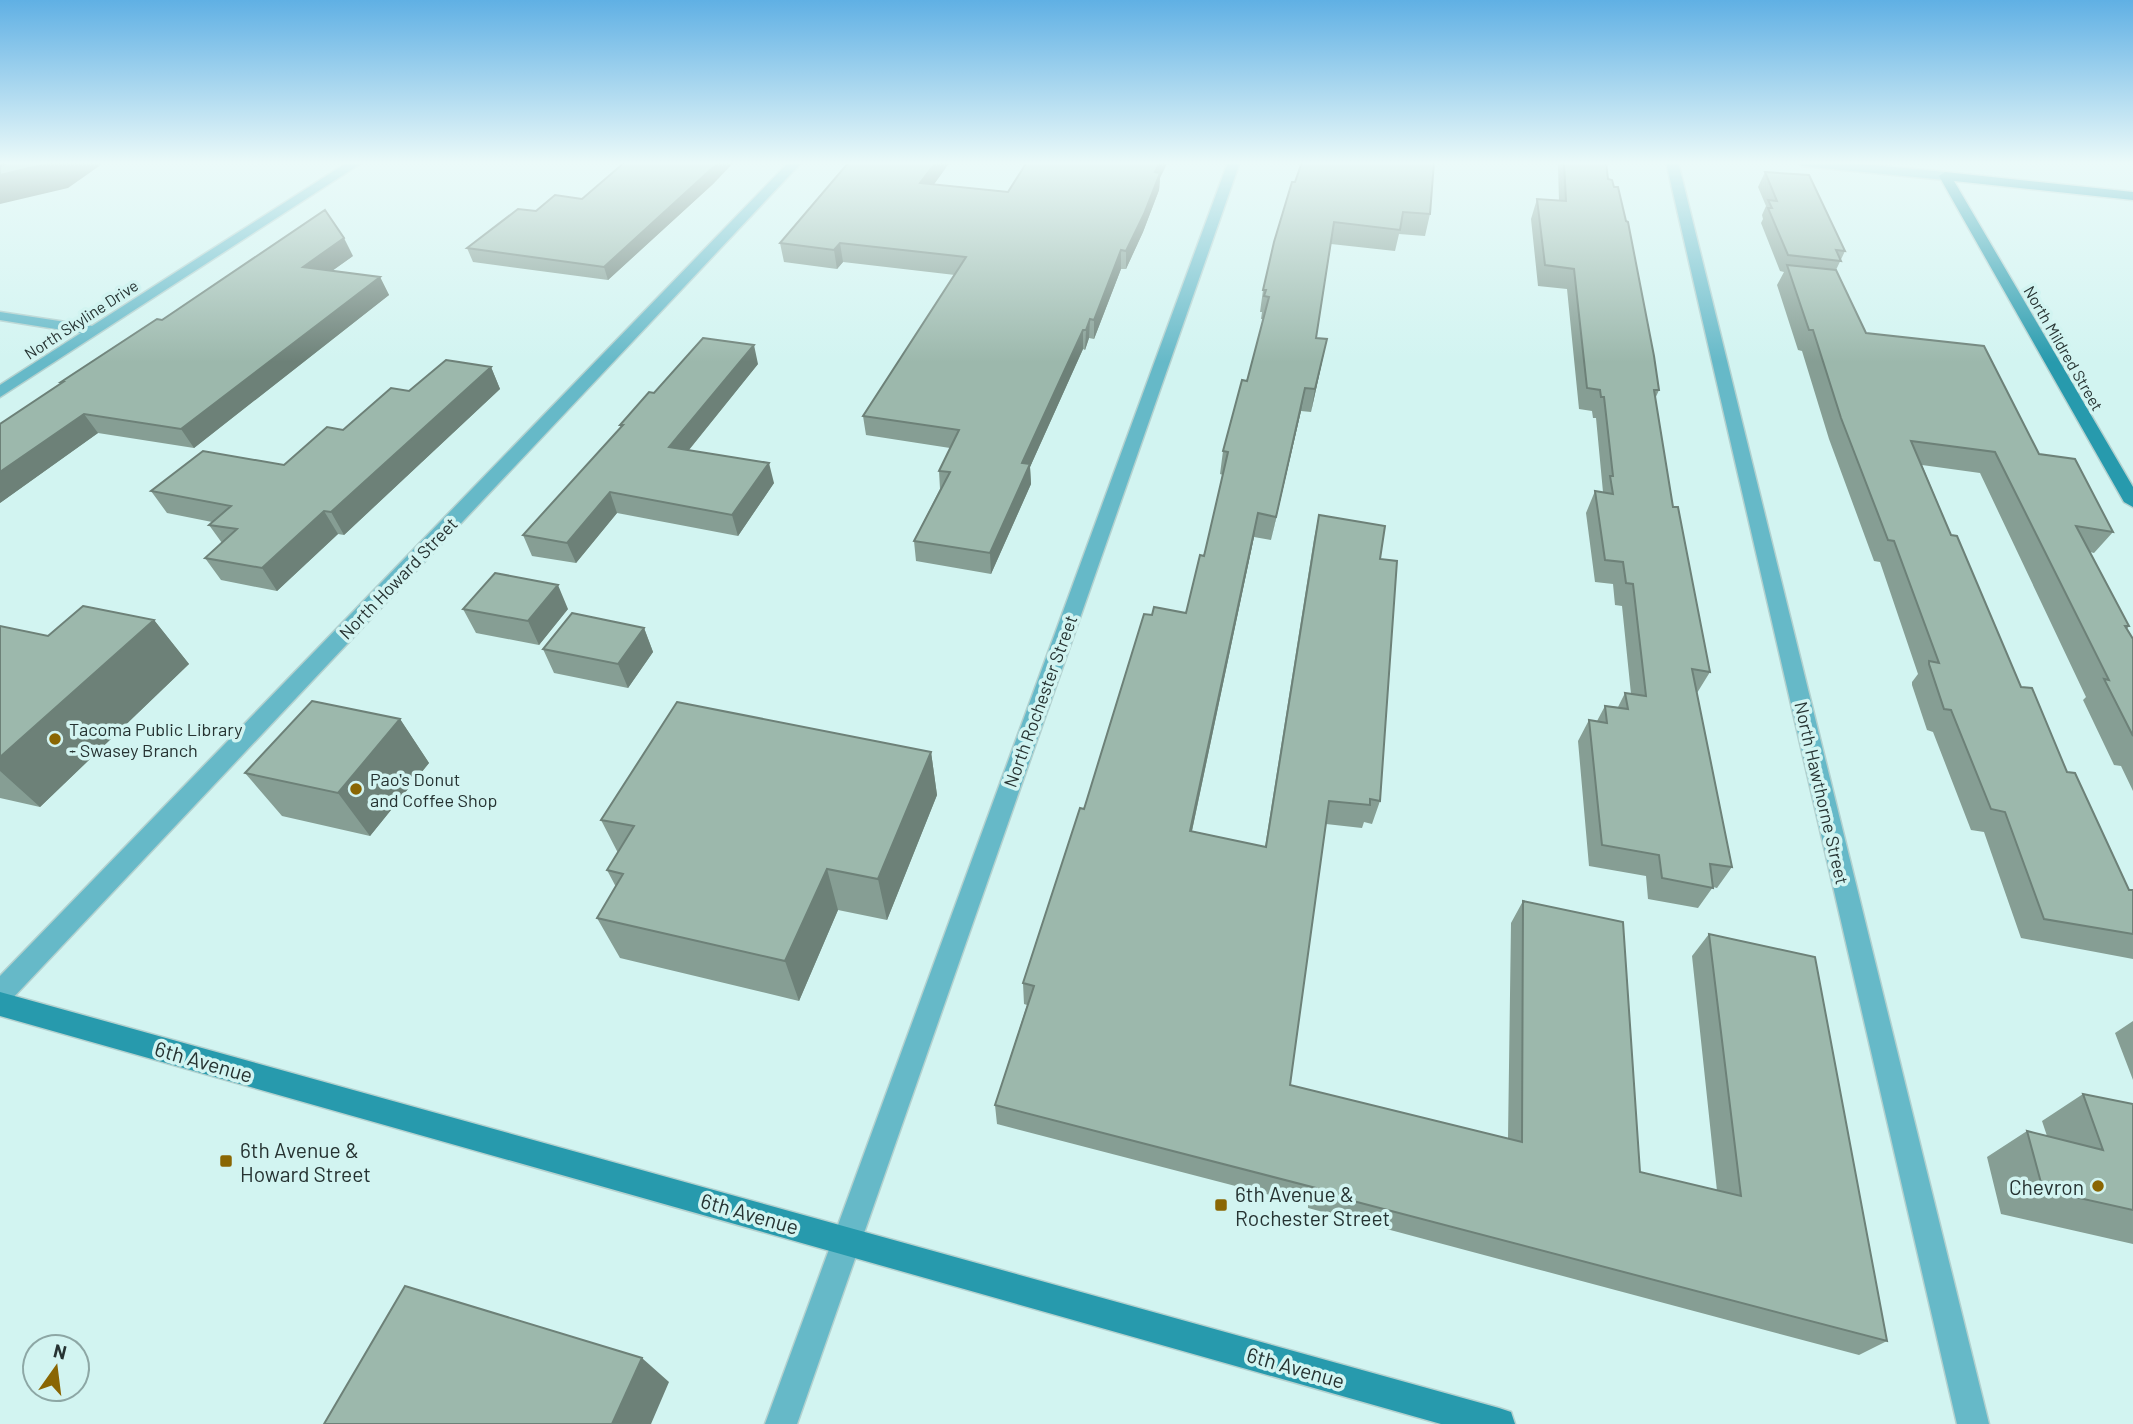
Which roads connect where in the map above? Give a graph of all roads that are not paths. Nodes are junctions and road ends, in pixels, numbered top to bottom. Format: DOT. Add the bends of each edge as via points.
graph roads {
  1 [pos="254,228"];
  2 [pos="732,228"];
  3 [pos="1210,228"];
  4 [pos="1688,228"];
  5 [pos="1975,228"];
  6 [pos="0,316"];
  7 [pos="95,331"];
  8 [pos="0,392"];
  9 [pos="2133,502"];
  10 [pos="0,994"];
  11 [pos="0,1004"];
  12 [pos="846,1241"];
  13 [pos="781,1424"];
  14 [pos="1499,1424"];
  15 [pos="1973,1424"];
  1 -- 7 [label="street, North Skyline Drive"];
  2 -- 10 [label="street, North Howard Street"];
  3 -- 12 [label="street, North Rochester Street"];
  4 -- 15 [label="street, North Hawthorne Street"];
  5 -- 9 [label="street, North Mildred Street"];
  6 -- 7 [label="street"];
  7 -- 8 [label="street, North Skyline Drive"];
  11 -- 12 [label="street, 6th Avenue"];
  12 -- 13 [label="street, North Rochester Street"];
  12 -- 14 [label="street, 6th Avenue"];
}
